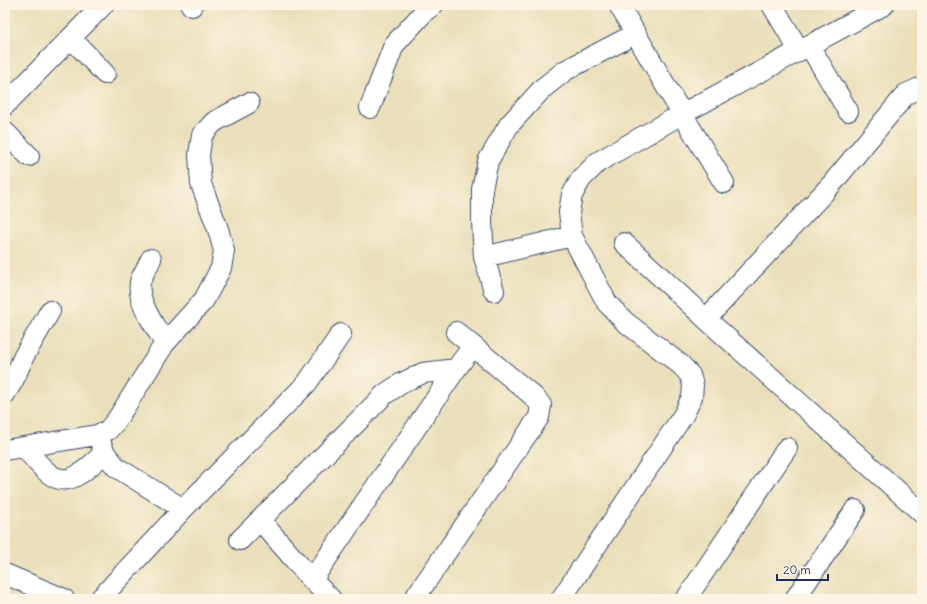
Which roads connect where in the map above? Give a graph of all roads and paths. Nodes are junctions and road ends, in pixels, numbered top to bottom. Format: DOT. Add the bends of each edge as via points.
graph roads {
  1 [pos="103,5"];
  2 [pos="433,5"];
  3 [pos="619,5"];
  4 [pos="772,5"];
  5 [pos="884,5"];
  6 [pos="635,34"];
  7 [pos="71,38"];
  8 [pos="804,48"];
  9 [pos="105,74"];
  10 [pos="922,87"];
  11 [pos="249,103"];
  12 [pos="5,105"];
  13 [pos="370,108"];
  14 [pos="848,111"];
  15 [pos="682,114"];
  16 [pos="5,132"];
  17 [pos="28,156"];
  18 [pos="724,183"];
  19 [pos="572,236"];
  20 [pos="624,243"];
  21 [pos="484,257"];
  22 [pos="151,259"];
  23 [pos="494,291"];
  24 [pos="50,311"];
  25 [pos="706,319"];
  26 [pos="456,332"];
  27 [pos="341,334"];
  28 [pos="165,343"];
  29 [pos="473,346"];
  30 [pos="456,369"];
  31 [pos="5,394"];
  32 [pos="101,444"];
  33 [pos="24,446"];
  34 [pos="787,448"];
  35 [pos="5,450"];
  36 [pos="183,509"];
  37 [pos="855,510"];
  38 [pos="922,513"];
  39 [pos="260,520"];
  40 [pos="240,540"];
  41 [pos="5,574"];
  42 [pos="312,580"];
  43 [pos="61,598"];
  44 [pos="100,599"];
  45 [pos="331,599"];
  46 [pos="414,599"];
  47 [pos="561,599"];
  48 [pos="686,599"];
  49 [pos="795,599"];
  1 -- 7 [label="street"];
  2 -- 13 [label="street" via="394,45"];
  3 -- 6 [label="street"];
  4 -- 8 [label="street"];
  5 -- 8 [label="street"];
  6 -- 15 [label="street"];
  6 -- 21 [label="street" via="566,70 543,88 509,125 488,160 482,189"];
  7 -- 9 [label="street"];
  7 -- 12 [label="street"];
  8 -- 14 [label="street"];
  8 -- 15 [label="street"];
  10 -- 25 [label="street" via="906,94 831,185"];
  11 -- 28 [label="street" via="214,122 202,135 199,155 201,184 224,251 221,268 204,300"];
  15 -- 18 [label="street"];
  15 -- 19 [label="street" via="598,162 582,179 572,195 569,212"];
  16 -- 17 [label="street"];
  19 -- 21 [label="street"];
  19 -- 47 [label="street" via="607,303 624,321 681,365 690,375 693,385 692,397 684,414"];
  20 -- 25 [label="street"];
  21 -- 23 [label="street"];
  22 -- 28 [label="street" via="141,280 139,293"];
  24 -- 31 [label="street"];
  25 -- 38 [label="street"];
  26 -- 29 [label="street"];
  27 -- 36 [label="street" via="307,383"];
  28 -- 32 [label="street"];
  29 -- 30 [label="street"];
  29 -- 46 [label="street" via="533,396 541,405 539,417"];
  30 -- 39 [label="street" via="423,373 385,394"];
  30 -- 42 [label="street"];
  32 -- 33 [label="street"];
  32 -- 33 [label="street" via="78,475 64,480 54,478"];
  32 -- 36 [label="street" via="116,467"];
  33 -- 35 [label="street"];
  34 -- 48 [label="street"];
  36 -- 44 [label="street"];
  37 -- 49 [label="street"];
  39 -- 40 [label="street"];
  39 -- 42 [label="street"];
  41 -- 43 [label="street"];
  42 -- 45 [label="street"];
}
